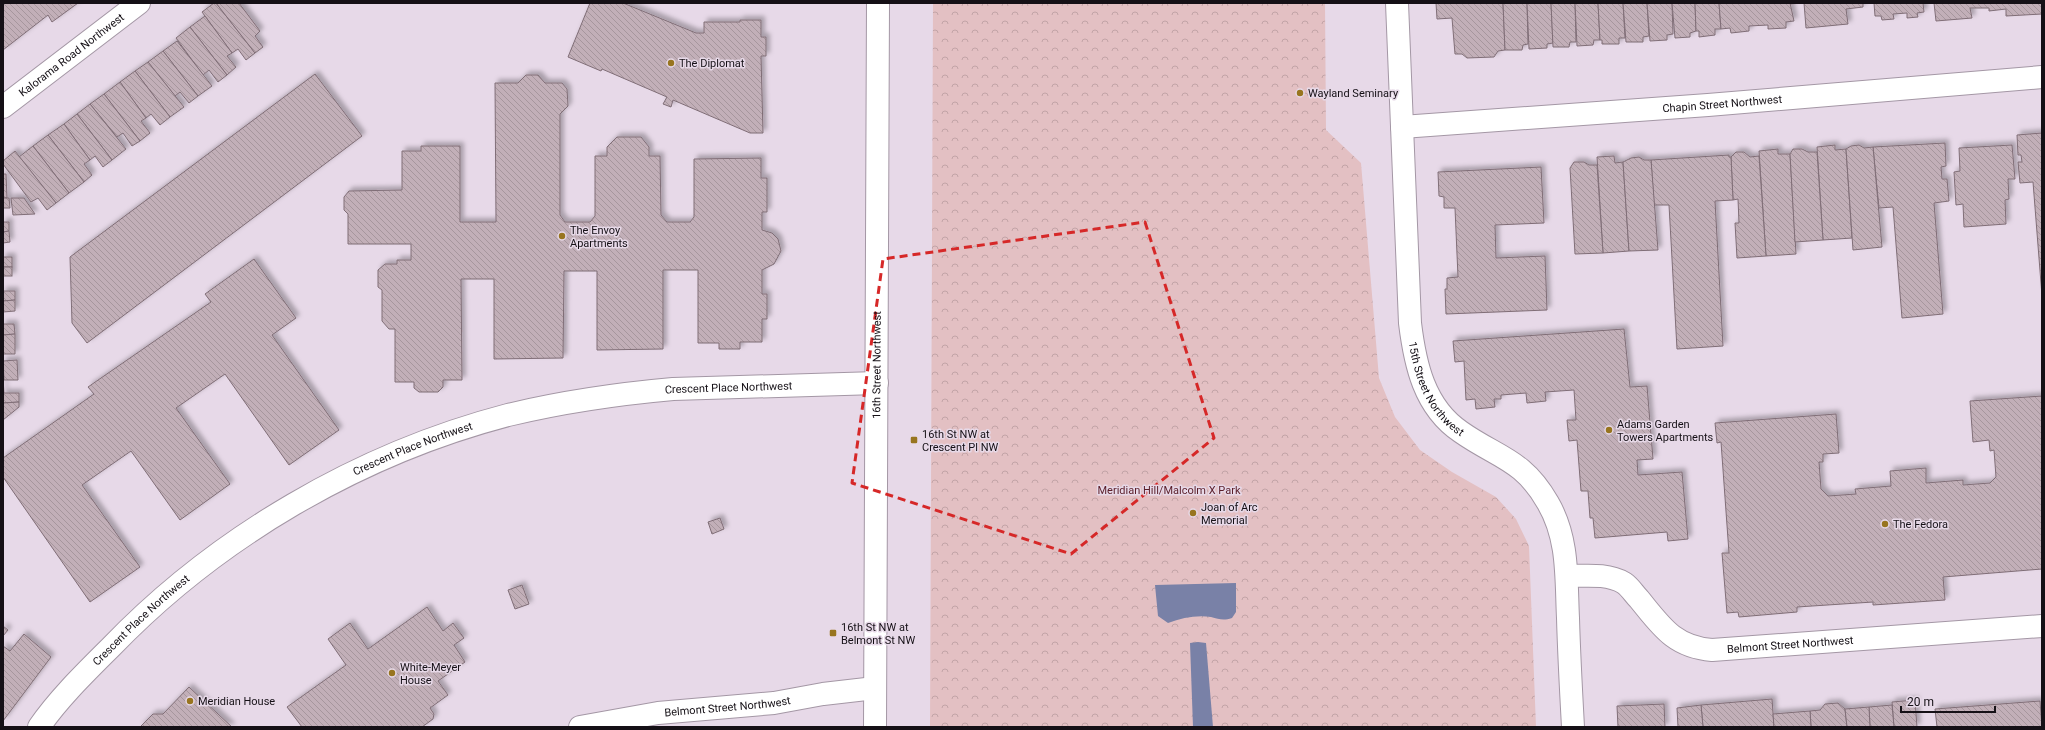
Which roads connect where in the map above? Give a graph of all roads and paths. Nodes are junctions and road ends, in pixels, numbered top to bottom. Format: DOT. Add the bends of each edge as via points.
graph roads {
  1 [pos="139,3"];
  2 [pos="878,3"];
  3 [pos="1396,3"];
  4 [pos="2042,77"];
  5 [pos="3,107"];
  6 [pos="1402,127"];
  7 [pos="877,382"];
  8 [pos="1567,576"];
  9 [pos="2042,626"];
  10 [pos="875,688"];
  11 [pos="657,720"];
  12 [pos="39,727"];
  13 [pos="583,727"];
  14 [pos="875,727"];
  15 [pos="1573,727"];
  1 -- 5 [label="street, Kalorama Road Northwest"];
  2 -- 7 [label="street, 16th Street Northwest"];
  3 -- 6 [label="street, 15th Street Northwest"];
  4 -- 6 [label="street, Chapin Street Northwest"];
  6 -- 8 [label="street, 15th Street Northwest" via="1410,323 1416,365 1433,401 1451,424 1473,440 1511,460 1539,488 1561,530"];
  7 -- 10 [label="street, 16th Street Northwest"];
  7 -- 12 [label="street, Crescent Place Northwest" via="673,389 627,394 574,401 508,415 435,438 308,496 213,556 167,593 125,632"];
  8 -- 9 [label="street, Belmont Street Northwest" via="1611,577 1626,584 1666,632 1676,640 1699,649"];
  8 -- 15 [label="street, 15th Street Northwest"];
  10 -- 11 [label="street, Belmont Street Northwest"];
  10 -- 14 [label="street, 16th Street Northwest"];
  11 -- 13 [label="street, Belmont Street Northwest"];
}
